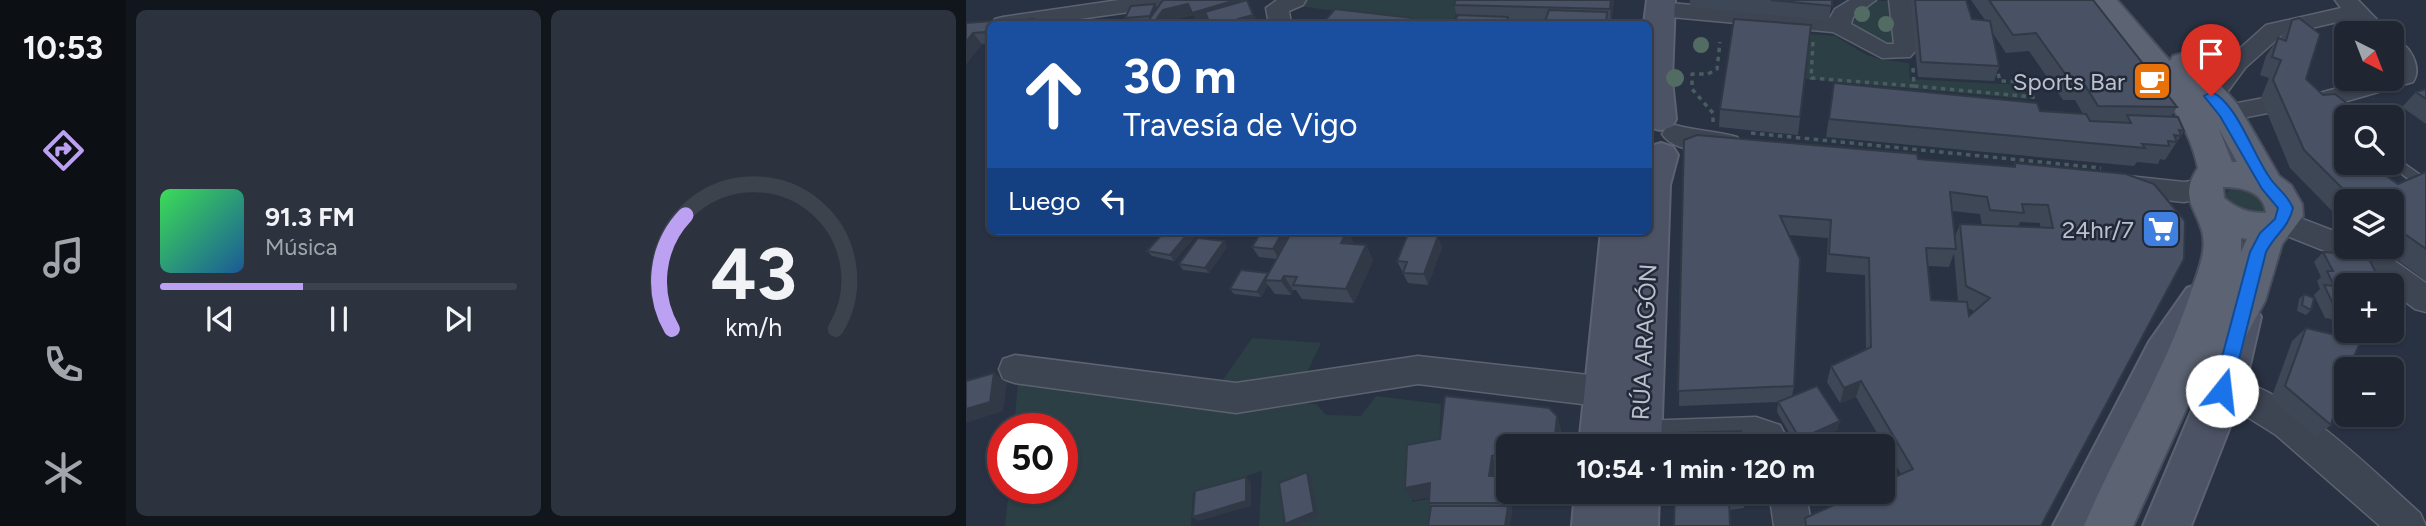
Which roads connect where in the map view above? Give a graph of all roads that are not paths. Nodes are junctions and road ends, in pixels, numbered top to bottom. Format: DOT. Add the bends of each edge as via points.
graph roads {
  1 [pos="1164,0"];
  2 [pos="1865,0"];
  3 [pos="1900,0"];
  4 [pos="2102,0"];
  5 [pos="2132,0"];
  6 [pos="2350,5"];
  7 [pos="1649,8"];
  8 [pos="1023,21"];
  9 [pos="2367,21"];
  10 [pos="1839,26"];
  11 [pos="1652,45"];
  12 [pos="2404,78"];
  13 [pos="2363,91"];
  14 [pos="2426,92"];
  15 [pos="2218,104"];
  16 [pos="2264,106"];
  17 [pos="2315,106"];
  18 [pos="1659,136"];
  19 [pos="1745,139"];
  20 [pos="2404,170"];
  21 [pos="2102,175"];
  22 [pos="1652,185"];
  23 [pos="2267,185"];
  24 [pos="2426,187"];
  25 [pos="2211,193"];
  26 [pos="2279,224"];
  27 [pos="1620,235"];
  28 [pos="1647,235"];
  29 [pos="2229,291"];
  30 [pos="2426,300"];
  31 [pos="1015,369"];
  32 [pos="2222,391"];
  33 [pos="1607,392"];
  34 [pos="1623,434"];
  35 [pos="1627,434"];
  36 [pos="1597,504"];
  37 [pos="1635,504"];
  38 [pos="1789,504"];
  39 [pos="1596,526"];
  40 [pos="1634,526"];
  41 [pos="1793,526"];
  42 [pos="2077,526"];
  43 [pos="2108,526"];
  44 [pos="2132,526"];
  45 [pos="2167,526"];
  46 [pos="2407,526"];
  1 -- 8 [label="street"];
  2 -- 10 [label="street" via="1843,13"];
  3 -- 10 [label="street, RÚA ARAGÓN" via="1906,48 1902,52 1882,51"];
  4 -- 25 [label="main road" via="2197,122 2216,162"];
  5 -- 15 [label="main road"];
  6 -- 9 [label="street"];
  6 -- 15 [label="street" via="2274,30 2237,63"];
  7 -- 10 [label="street, RÚA ARAGÓN"];
  11 -- 18 [label="main road, RÚA ARAGÓN"];
  12 -- 14 [label="street"];
  13 -- 17 [label="street"];
  15 -- 16 [label="street"];
  15 -- 23 [label="main road"];
  18 -- 19 [label="street"];
  18 -- 22 [label="main road, RÚA ARAGÓN"];
  20 -- 24 [label="lane"];
  21 -- 25 [label="street"];
  23 -- 25 [label="main road" via="2230,173"];
  23 -- 26 [label="main road" via="2283,200 2286,216"];
  25 -- 26 [label="main road" via="2241,225"];
  25 -- 29 [label="main road"];
  26 -- 29 [label="main road"];
  26 -- 30 [label="street" via="2365,256"];
  27 -- 33 [label="main road, RÚA ARAGÓN"];
  28 -- 35 [label="main road, RÚA ARAGÓN"];
  29 -- 32 [label="main road"];
  29 -- 42 [label="main road" via="2164,355"];
  29 -- 43 [label="main road" via="2189,357"];
  29 -- 44 [label="main road" via="2199,381"];
  31 -- 33 [label="street" via="1236,398 1418,370"];
  32 -- 45 [label="main road"];
  32 -- 46 [label="street" via="2269,409"];
  33 -- 34 [label="main road, RÚA ARAGÓN"];
  36 -- 39 [label="main road"];
  37 -- 40 [label="main road"];
  38 -- 41 [label="street"];
}
